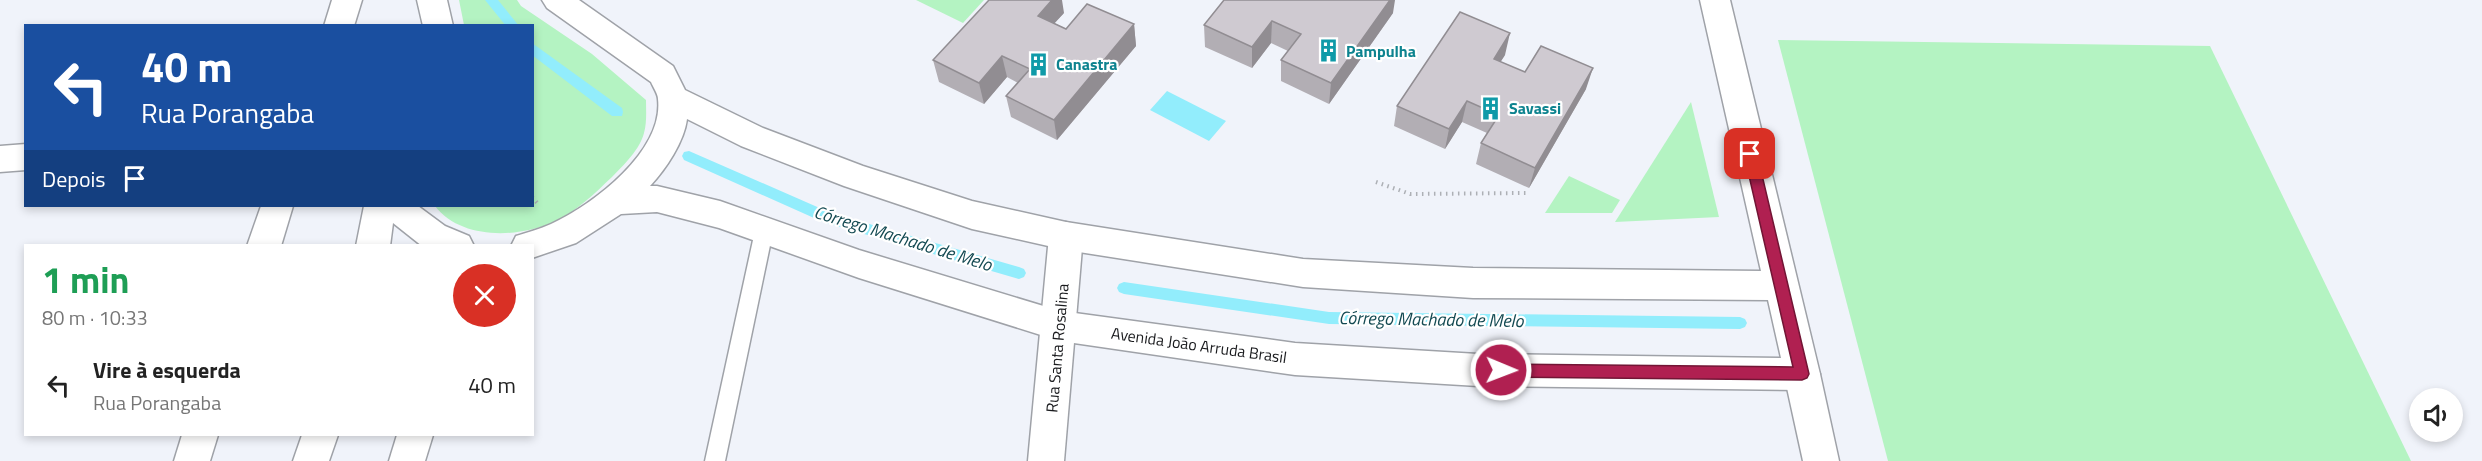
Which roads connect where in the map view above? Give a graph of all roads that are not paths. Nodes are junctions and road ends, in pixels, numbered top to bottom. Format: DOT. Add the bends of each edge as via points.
graph roads {
  1 [pos="347,0"];
  2 [pos="432,0"];
  3 [pos="557,0"];
  4 [pos="1714,0"];
  5 [pos="340,24"];
  6 [pos="438,24"];
  7 [pos="674,98"];
  8 [pos="24,157"];
  9 [pos="0,159"];
  10 [pos="615,201"];
  11 [pos="278,207"];
  12 [pos="380,207"];
  13 [pos="400,207"];
  14 [pos="764,231"];
  15 [pos="1066,236"];
  16 [pos="265,244"];
  17 [pos="373,244"];
  18 [pos="453,244"];
  19 [pos="534,244"];
  20 [pos="1781,286"];
  21 [pos="1060,326"];
  22 [pos="1802,374"];
  23 [pos="200,436"];
  24 [pos="320,436"];
  25 [pos="415,436"];
  26 [pos="192,461"];
  27 [pos="311,461"];
  28 [pos="407,461"];
  29 [pos="715,461"];
  30 [pos="1046,461"];
  31 [pos="1821,461"];
  1 -- 5 [label="street"];
  2 -- 6 [label="street"];
  3 -- 7 [label="street" via="662,74"];
  4 -- 20 [label="street"];
  7 -- 10 [label="street" via="670,129 650,165"];
  7 -- 15 [label="street" via="752,137 855,177 972,214"];
  8 -- 9 [label="street"];
  10 -- 14 [label="street, Avenida João Arruda Brasil" via="657,200 720,215"];
  10 -- 19 [label="street" via="564,233"];
  11 -- 16 [label="street"];
  12 -- 17 [label="street"];
  13 -- 18 [label="street" via="425,231"];
  14 -- 21 [label="street, Avenida João Arruda Brasil"];
  14 -- 29 [label="lane"];
  15 -- 20 [label="street" via="1303,273 1473,283"];
  15 -- 21 [label="street, Rua Santa Rosalina"];
  20 -- 22 [label="street"];
  21 -- 22 [label="street, Avenida João Arruda Brasil" via="1306,360 1478,370"];
  21 -- 30 [label="street, Rua Santa Rosalina"];
  22 -- 31 [label="street"];
  23 -- 26 [label="street"];
  24 -- 27 [label="street"];
  25 -- 28 [label="street"];
}
